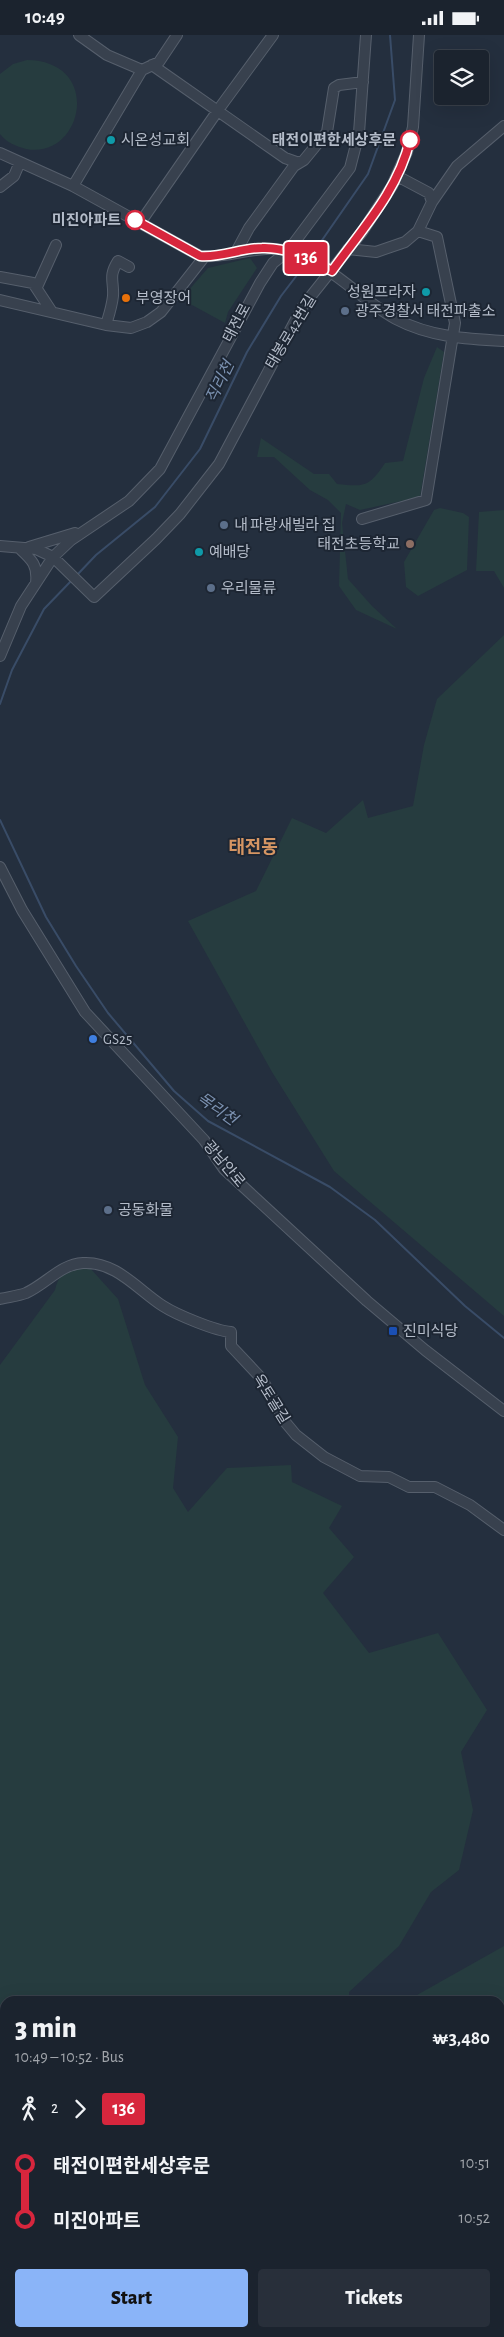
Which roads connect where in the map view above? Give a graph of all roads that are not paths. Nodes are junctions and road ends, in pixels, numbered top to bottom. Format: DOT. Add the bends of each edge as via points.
graph roads {
  1 [pos="79,35"];
  2 [pos="177,35"];
  3 [pos="273,35"];
  4 [pos="366,35"];
  5 [pos="419,35"];
  6 [pos="152,65"];
  7 [pos="142,70"];
  8 [pos="363,82"];
  9 [pos="217,111"];
  10 [pos="504,126"];
  11 [pos="0,153"];
  12 [pos="20,162"];
  13 [pos="299,163"];
  14 [pos="397,175"];
  15 [pos="73,186"];
  16 [pos="0,187"];
  17 [pos="432,201"];
  18 [pos="140,223"];
  19 [pos="418,231"];
  20 [pos="56,245"];
  21 [pos="348,249"];
  22 [pos="236,252"];
  23 [pos="291,252"];
  24 [pos="205,256"];
  25 [pos="129,267"];
  26 [pos="328,268"];
  27 [pos="0,277"];
  28 [pos="37,287"];
  29 [pos="0,300"];
  30 [pos="52,312"];
  31 [pos="106,325"];
  32 [pos="452,338"];
  33 [pos="504,341"];
  34 [pos="362,519"];
  35 [pos="90,527"];
  36 [pos="0,546"];
  37 [pos="19,548"];
  38 [pos="53,557"];
  39 [pos="36,585"];
  40 [pos="0,656"];
  41 [pos="0,867"];
  42 [pos="0,1299"];
  43 [pos="504,1411"];
  44 [pos="504,1530"];
  1 -- 7 [label="street" via="107,55"];
  2 -- 6 [label="street" via="159,62"];
  3 -- 9 [label="street"];
  4 -- 8 [label="street, 태전로"];
  5 -- 14 [label="street, 태봉로42번길" via="413,127"];
  6 -- 7 [label="street"];
  6 -- 9 [label="street"];
  7 -- 15 [label="street"];
  8 -- 13 [label="street" via="334,88 327,132"];
  8 -- 23 [label="street, 태전로" via="359,133 350,168"];
  9 -- 13 [label="street" via="285,158"];
  9 -- 18 [label="street"];
  10 -- 17 [label="street" via="457,166"];
  11 -- 12 [label="street"];
  12 -- 15 [label="street"];
  12 -- 16 [label="street" via="14,176"];
  13 -- 22 [label="street" via="249,228"];
  14 -- 17 [label="street" via="429,193"];
  14 -- 21 [label="street, 태봉로42번길"];
  15 -- 18 [label="street"];
  17 -- 19 [label="street"];
  18 -- 24 [label="street" via="191,253"];
  19 -- 21 [label="street" via="405,242 376,253"];
  19 -- 32 [label="street" via="437,237 455,323"];
  20 -- 28 [label="street"];
  21 -- 26 [label="street, 태봉로42번길"];
  22 -- 23 [label="street" via="262,248"];
  22 -- 24 [label="street"];
  23 -- 26 [label="street"];
  23 -- 35 [label="street, 태전로" via="274,263 260,283 160,469 129,501"];
  24 -- 31 [label="street" via="154,317 131,328"];
  25 -- 31 [label="street" via="118,261 112,270 112,301"];
  26 -- 32 [label="street" via="397,319"];
  26 -- 38 [label="street, 태봉로42번길" via="303,306 219,465 180,514 150,545 90,594"];
  27 -- 28 [label="street" via="28,281"];
  28 -- 30 [label="street"];
  29 -- 30 [label="street"];
  30 -- 31 [label="street"];
  32 -- 33 [label="street"];
  32 -- 34 [label="street" via="426,500"];
  35 -- 37 [label="street" via="56,540"];
  35 -- 38 [label="street, 태전로"];
  36 -- 37 [label="street"];
  37 -- 38 [label="street" via="36,549"];
  37 -- 39 [label="street" via="35,563"];
  38 -- 39 [label="street, 태전로"];
  39 -- 40 [label="street, 태전로" via="12,623"];
  41 -- 43 [label="street, 광남안로" via="32,926 86,1012 204,1140 224,1169 367,1301"];
  42 -- 44 [label="street, 옥토골길" via="24,1294 74,1265 93,1264 116,1271 171,1311 220,1331 231,1332 231,1346 262,1379 286,1423 324,1457 360,1476 389,1477 410,1487 435,1487 470,1505"];
}
